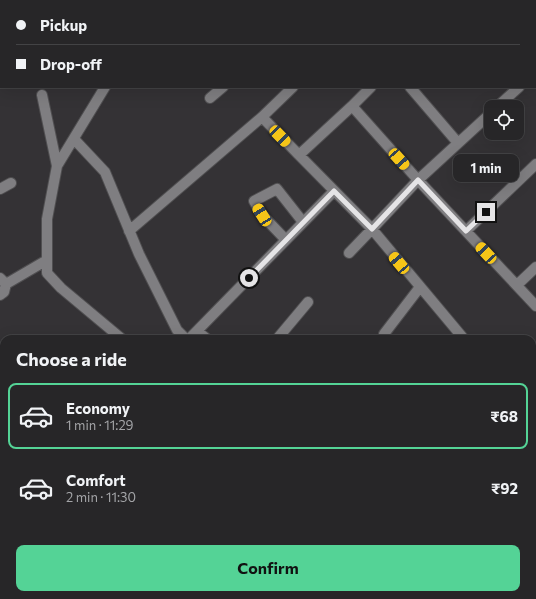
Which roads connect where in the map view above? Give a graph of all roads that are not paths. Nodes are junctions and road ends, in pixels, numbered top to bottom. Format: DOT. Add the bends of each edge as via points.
graph roads {
  1 [pos="104,88"];
  2 [pos="222,88"];
  3 [pos="292,88"];
  4 [pos="370,88"];
  5 [pos="411,88"];
  6 [pos="518,88"];
  7 [pos="42,95"];
  8 [pos="210,98"];
  9 [pos="505,100"];
  10 [pos="352,106"];
  11 [pos="262,117"];
  12 [pos="484,119"];
  13 [pos="74,138"];
  14 [pos="458,143"];
  15 [pos="299,155"];
  16 [pos="536,164"];
  17 [pos="57,166"];
  18 [pos="418,180"];
  19 [pos="11,183"];
  20 [pos="0,189"];
  21 [pos="334,191"];
  22 [pos="303,222"];
  23 [pos="372,229"];
  24 [pos="129,231"];
  25 [pos="466,231"];
  26 [pos="286,240"];
  27 [pos="349,253"];
  28 [pos="47,260"];
  29 [pos="536,267"];
  30 [pos="3,281"];
  31 [pos="517,285"];
  32 [pos="420,287"];
  33 [pos="0,295"];
  34 [pos="308,302"];
  35 [pos="536,306"];
  36 [pos="197,331"];
  37 [pos="117,335"];
  38 [pos="183,335"];
  39 [pos="192,335"];
  40 [pos="202,335"];
  41 [pos="280,335"];
  42 [pos="385,335"];
  43 [pos="456,335"];
  1 -- 13 [label="street"];
  2 -- 8 [label="street"];
  3 -- 11 [label="street"];
  4 -- 10 [label="street"];
  5 -- 14 [label="street"];
  6 -- 9 [label="street"];
  7 -- 17 [label="street"];
  10 -- 15 [label="street"];
  10 -- 18 [label="street"];
  11 -- 15 [label="street"];
  11 -- 24 [label="street"];
  12 -- 14 [label="street"];
  13 -- 17 [label="street"];
  13 -- 24 [label="street" via="105,172"];
  14 -- 18 [label="street"];
  15 -- 21 [label="street"];
  16 -- 25 [label="street"];
  17 -- 28 [label="street" via="47,219"];
  18 -- 23 [label="street"];
  18 -- 25 [label="street"];
  19 -- 20 [label="street"];
  21 -- 22 [label="street"];
  21 -- 23 [label="street"];
  22 -- 26 [label="street"];
  22 -- 26 [label="street" via="277,189 254,201 262,215"];
  23 -- 27 [label="street"];
  23 -- 32 [label="street"];
  24 -- 38 [label="street" via="177,330"];
  25 -- 31 [label="street"];
  26 -- 36 [label="street"];
  28 -- 30 [label="street"];
  28 -- 37 [label="street" via="47,273 61,288"];
  29 -- 31 [label="street"];
  30 -- 33 [label="street" via="4,292"];
  31 -- 35 [label="street"];
  32 -- 42 [label="street"];
  32 -- 43 [label="street"];
  34 -- 41 [label="street"];
  36 -- 39 [label="street"];
  36 -- 40 [label="street"];
}
